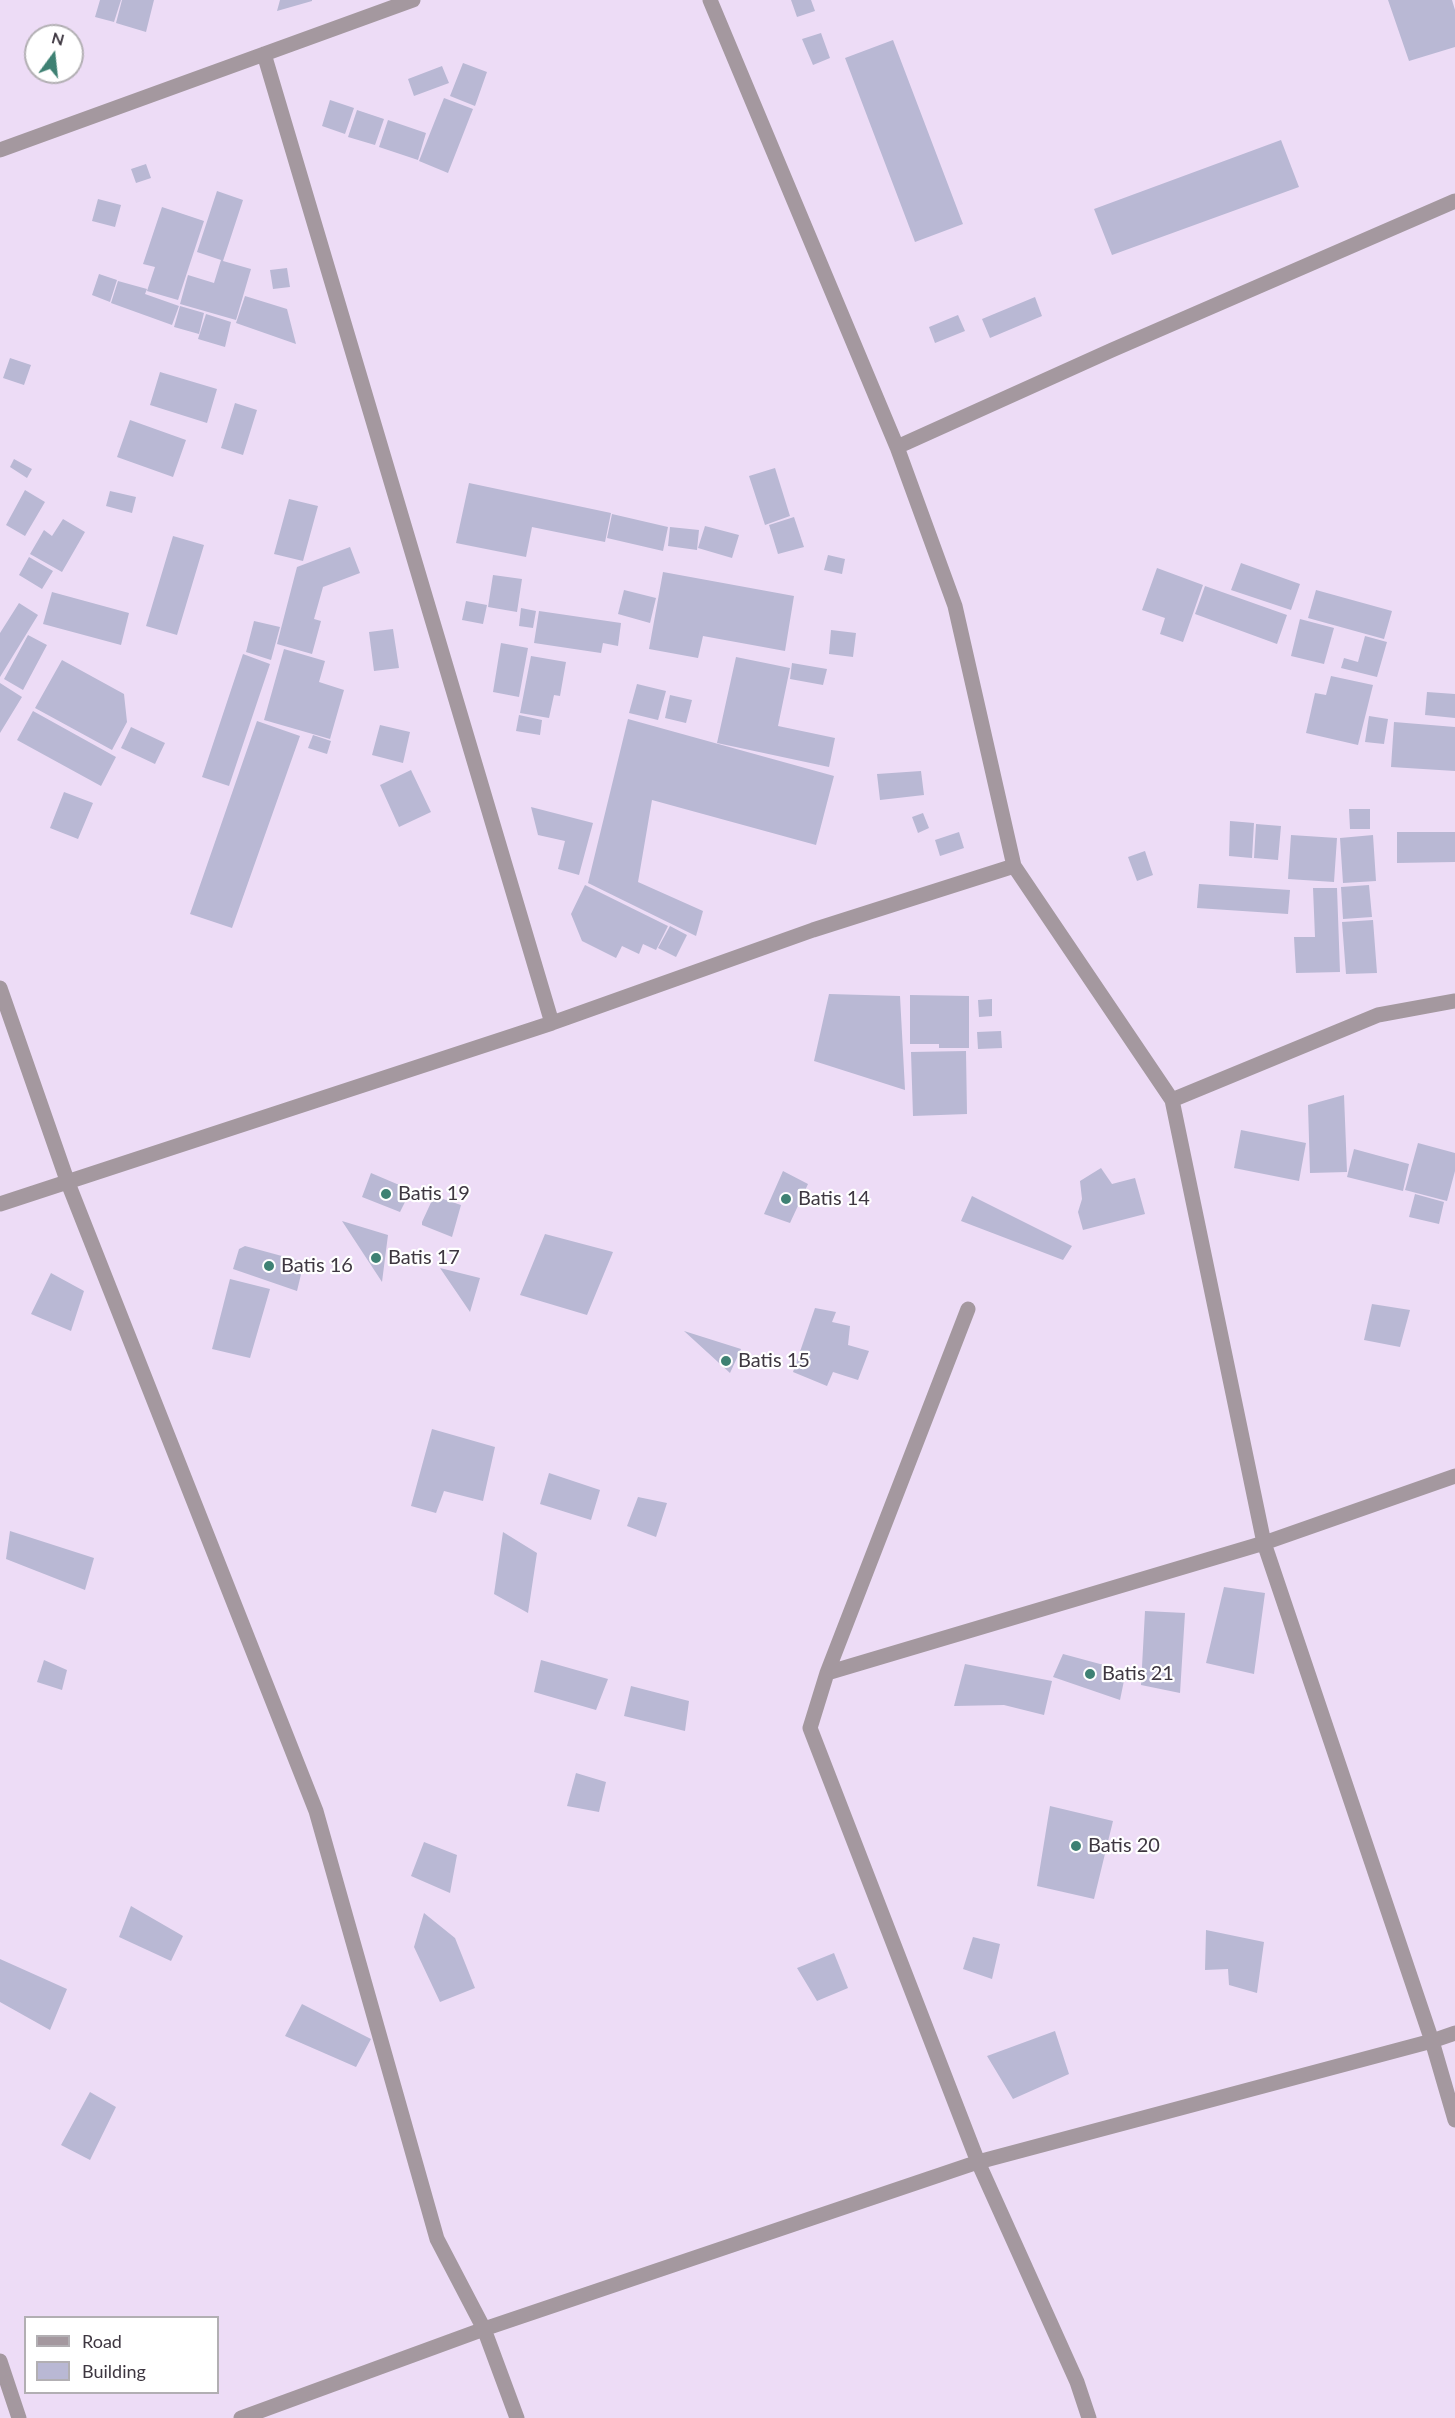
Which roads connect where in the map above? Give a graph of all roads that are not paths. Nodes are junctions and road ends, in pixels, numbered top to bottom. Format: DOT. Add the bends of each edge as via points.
graph roads {
  1 [pos="413,0"];
  2 [pos="710,0"];
  3 [pos="264,54"];
  4 [pos="0,150"];
  5 [pos="1455,201"];
  6 [pos="897,447"];
  7 [pos="1014,866"];
  8 [pos="0,988"];
  9 [pos="1455,1001"];
  10 [pos="552,1023"];
  11 [pos="1172,1100"];
  12 [pos="68,1184"];
  13 [pos="0,1204"];
  14 [pos="968,1309"];
  15 [pos="1455,1476"];
  16 [pos="1264,1543"];
  17 [pos="827,1673"];
  18 [pos="1455,2033"];
  19 [pos="1432,2041"];
  20 [pos="1455,2120"];
  21 [pos="978,2162"];
  22 [pos="484,2329"];
  23 [pos="0,2361"];
  24 [pos="19,2418"];
  25 [pos="241,2418"];
  26 [pos="517,2418"];
  27 [pos="1089,2418"];
  1 -- 3 [label="street"];
  2 -- 6 [label="street"];
  3 -- 4 [label="street"];
  3 -- 10 [label="street"];
  5 -- 6 [label="street"];
  6 -- 7 [label="street" via="956,606"];
  7 -- 10 [label="street" via="813,930"];
  7 -- 11 [label="street"];
  8 -- 12 [label="street"];
  9 -- 11 [label="street" via="1378,1015"];
  10 -- 12 [label="street"];
  11 -- 16 [label="street"];
  12 -- 13 [label="street"];
  12 -- 22 [label="street" via="316,1811 437,2239"];
  14 -- 17 [label="street"];
  15 -- 16 [label="street"];
  16 -- 17 [label="street"];
  16 -- 19 [label="street"];
  17 -- 21 [label="street" via="810,1728"];
  18 -- 19 [label="street"];
  19 -- 20 [label="street"];
  19 -- 21 [label="street"];
  21 -- 22 [label="street"];
  21 -- 27 [label="street" via="1077,2382"];
  22 -- 25 [label="street"];
  22 -- 26 [label="street"];
  23 -- 24 [label="street"];
}
